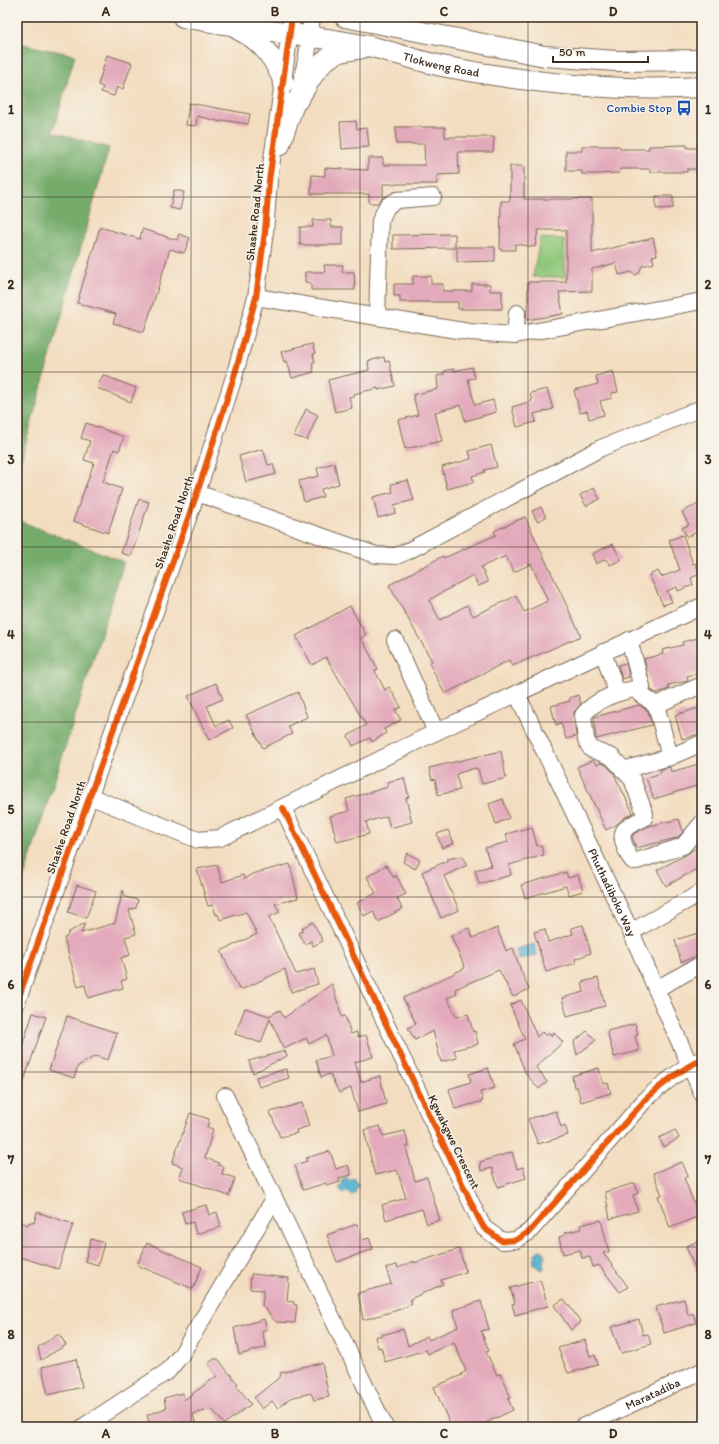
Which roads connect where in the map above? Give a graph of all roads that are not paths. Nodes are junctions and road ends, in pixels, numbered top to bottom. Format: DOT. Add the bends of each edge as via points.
graph roads {
  1 [pos="183,17"];
  2 [pos="345,17"];
  3 [pos="372,20"];
  4 [pos="301,26"];
  5 [pos="233,27"];
  6 [pos="370,47"];
  7 [pos="702,60"];
  8 [pos="284,83"];
  9 [pos="702,87"];
  10 [pos="297,101"];
  11 [pos="269,181"];
  12 [pos="433,197"];
  13 [pos="256,297"];
  14 [pos="702,301"];
  15 [pos="517,313"];
  16 [pos="377,317"];
  17 [pos="515,335"];
  18 [pos="702,408"];
  19 [pos="197,493"];
  20 [pos="702,606"];
  21 [pos="395,640"];
  22 [pos="629,640"];
  23 [pos="603,652"];
  24 [pos="702,685"];
  25 [pos="642,686"];
  26 [pos="617,693"];
  27 [pos="517,694"];
  28 [pos="656,705"];
  29 [pos="436,732"];
  30 [pos="702,743"];
  31 [pos="670,757"];
  32 [pos="623,770"];
  33 [pos="89,796"];
  34 [pos="283,808"];
  35 [pos="702,823"];
  36 [pos="702,892"];
  37 [pos="631,932"];
  38 [pos="702,964"];
  39 [pos="656,989"];
  40 [pos="17,1002"];
  41 [pos="696,1062"];
  42 [pos="702,1093"];
  43 [pos="225,1096"];
  44 [pos="274,1199"];
  45 [pos="702,1371"];
  46 [pos="83,1427"];
  47 [pos="385,1427"];
  48 [pos="582,1427"];
  1 -- 5 [label="main road, Tlokweng Road"];
  2 -- 3 [label="main road"];
  3 -- 7 [label="main road" via="545,56 616,61"];
  4 -- 5 [label="main road, Tlokweng Road"];
  4 -- 6 [label="main road, Tlokweng Road"];
  4 -- 8 [label="street, Shashe Road North"];
  4 -- 10 [label="street, Shashe Road North" via="307,56"];
  5 -- 8 [label="main road" via="252,36 264,48 275,62"];
  6 -- 9 [label="main road, Tlokweng Road" via="446,67 548,82 620,88"];
  6 -- 10 [label="main road" via="338,53 329,58 319,67"];
  8 -- 11 [label="street, Shashe Road North"];
  10 -- 11 [label="street, Shashe Road North"];
  11 -- 13 [label="street, Shashe Road North"];
  12 -- 16 [label="street" via="397,200 387,206 380,221"];
  13 -- 16 [label="street"];
  13 -- 19 [label="street, Shashe Road North"];
  14 -- 17 [label="street"];
  15 -- 17 [label="street"];
  16 -- 17 [label="street" via="468,332"];
  18 -- 19 [label="street" via="601,448 396,556 376,555"];
  19 -- 33 [label="street, Shashe Road North"];
  20 -- 22 [label="street"];
  21 -- 29 [label="street"];
  22 -- 23 [label="street"];
  22 -- 25 [label="street"];
  23 -- 26 [label="street"];
  23 -- 27 [label="street"];
  24 -- 28 [label="street"];
  25 -- 26 [label="street"];
  25 -- 28 [label="street" via="640,694"];
  26 -- 32 [label="street" via="592,705 583,715 586,740 591,749 612,757"];
  27 -- 29 [label="street"];
  27 -- 37 [label="street, Phuthadiboko Way"];
  28 -- 31 [label="street"];
  29 -- 34 [label="street"];
  30 -- 31 [label="street"];
  31 -- 32 [label="street"];
  32 -- 35 [label="street" via="632,778 646,816 629,825 623,832 622,840 632,860 637,861 683,846"];
  33 -- 34 [label="street" via="198,840 220,838"];
  33 -- 40 [label="street, Shashe Road North"];
  34 -- 41 [label="street, Kgwakgwe Crescent" via="478,1218 484,1228 502,1241 516,1240 528,1232 646,1099 656,1089"];
  36 -- 37 [label="street"];
  37 -- 39 [label="street, Phuthadiboko Way"];
  38 -- 39 [label="street"];
  39 -- 41 [label="street, Phuthadiboko Way"];
  41 -- 42 [label="street, Phuthadiboko Way"];
  43 -- 44 [label="street"];
  44 -- 46 [label="street" via="181,1355 168,1371"];
  44 -- 47 [label="street"];
  45 -- 48 [label="street, Maratadiba"];
}
